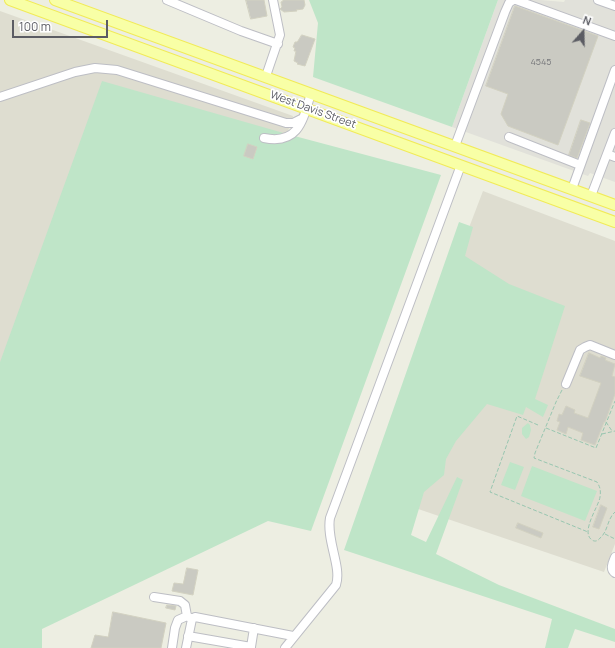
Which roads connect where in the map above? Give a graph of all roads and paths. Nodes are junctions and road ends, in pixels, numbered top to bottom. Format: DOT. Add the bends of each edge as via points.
graph roads {
  1 [pos="10,0"];
  2 [pos="55,0"];
  3 [pos="167,0"];
  4 [pos="273,0"];
  5 [pos="515,0"];
  6 [pos="598,0"];
  7 [pos="615,6"];
  8 [pos="615,36"];
  9 [pos="278,44"];
  10 [pos="615,70"];
  11 [pos="266,76"];
  12 [pos="311,93"];
  13 [pos="0,97"];
  14 [pos="306,108"];
  15 [pos="303,118"];
  16 [pos="615,133"];
  17 [pos="509,137"];
  18 [pos="264,138"];
  19 [pos="455,146"];
  20 [pos="611,156"];
  21 [pos="461,165"];
  22 [pos="580,165"];
  23 [pos="572,189"];
  24 [pos="591,196"];
  25 [pos="615,205"];
  26 [pos="615,222"];
  27 [pos="615,355"];
  28 [pos="566,384"];
  29 [pos="615,401"];
  30 [pos="606,422"];
  31 [pos="538,424"];
  32 [pos="545,427"];
  33 [pos="615,430"];
  34 [pos="612,431"];
  35 [pos="601,434"];
  36 [pos="615,512"];
  37 [pos="588,532"];
  38 [pos="604,533"];
  39 [pos="615,538"];
  40 [pos="615,557"];
  41 [pos="615,573"];
  42 [pos="154,597"];
  43 [pos="189,618"];
  44 [pos="254,628"];
  45 [pos="188,636"];
  46 [pos="294,636"];
  47 [pos="285,646"];
  48 [pos="172,648"];
  49 [pos="186,648"];
  50 [pos="277,648"];
  1 -- 14 [label="main road, West Davis Street"];
  2 -- 11 [label="main road, West Davis Street"];
  3 -- 9 [label="lane"];
  4 -- 9 [label="lane" via="280,36"];
  5 -- 8 [label="lane"];
  5 -- 19 [label="lane" via="509,3 505,12"];
  6 -- 7 [label="lane"];
  9 -- 11 [label="lane"];
  10 -- 22 [label="lane"];
  11 -- 12 [label="main road, West Davis Street"];
  12 -- 14 [label="lane"];
  12 -- 19 [label="main road, West Davis Street"];
  13 -- 15 [label="lane" via="76,72 106,68 286,123"];
  14 -- 15 [label="lane"];
  14 -- 21 [label="main road, West Davis Street"];
  15 -- 18 [label="lane" via="297,131 286,138"];
  16 -- 20 [label="lane"];
  17 -- 22 [label="lane"];
  19 -- 23 [label="main road, West Davis Street"];
  20 -- 24 [label="lane"];
  21 -- 26 [label="main road, West Davis Street"];
  21 -- 46 [label="lane" via="330,518 330,537 338,575 336,585"];
  22 -- 23 [label="lane"];
  23 -- 24 [label="main road, West Davis Street"];
  24 -- 25 [label="main road, West Davis Street"];
  27 -- 28 [label="lane" via="590,345 585,347 580,350"];
  28 -- 32 [label="path"];
  29 -- 30 [label="path"];
  30 -- 34 [label="path"];
  30 -- 35 [label="path"];
  31 -- 37 [label="path" via="517,416 490,492"];
  32 -- 35 [label="path" via="596,448"];
  32 -- 37 [label="path" via="534,458 597,482 600,487 600,498"];
  33 -- 34 [label="path"];
  34 -- 35 [label="path"];
  36 -- 38 [label="path"];
  37 -- 38 [label="path" via="594,541"];
  38 -- 39 [label="path"];
  40 -- 41 [label="lane" via="611,567"];
  42 -- 43 [label="lane" via="180,601 185,605"];
  43 -- 44 [label="lane"];
  43 -- 45 [label="lane"];
  43 -- 48 [label="lane" via="178,620"];
  44 -- 45 [label="lane" via="251,647"];
  44 -- 46 [label="lane"];
  45 -- 49 [label="lane"];
  46 -- 47 [label="lane"];
  47 -- 50 [label="lane"];
}
